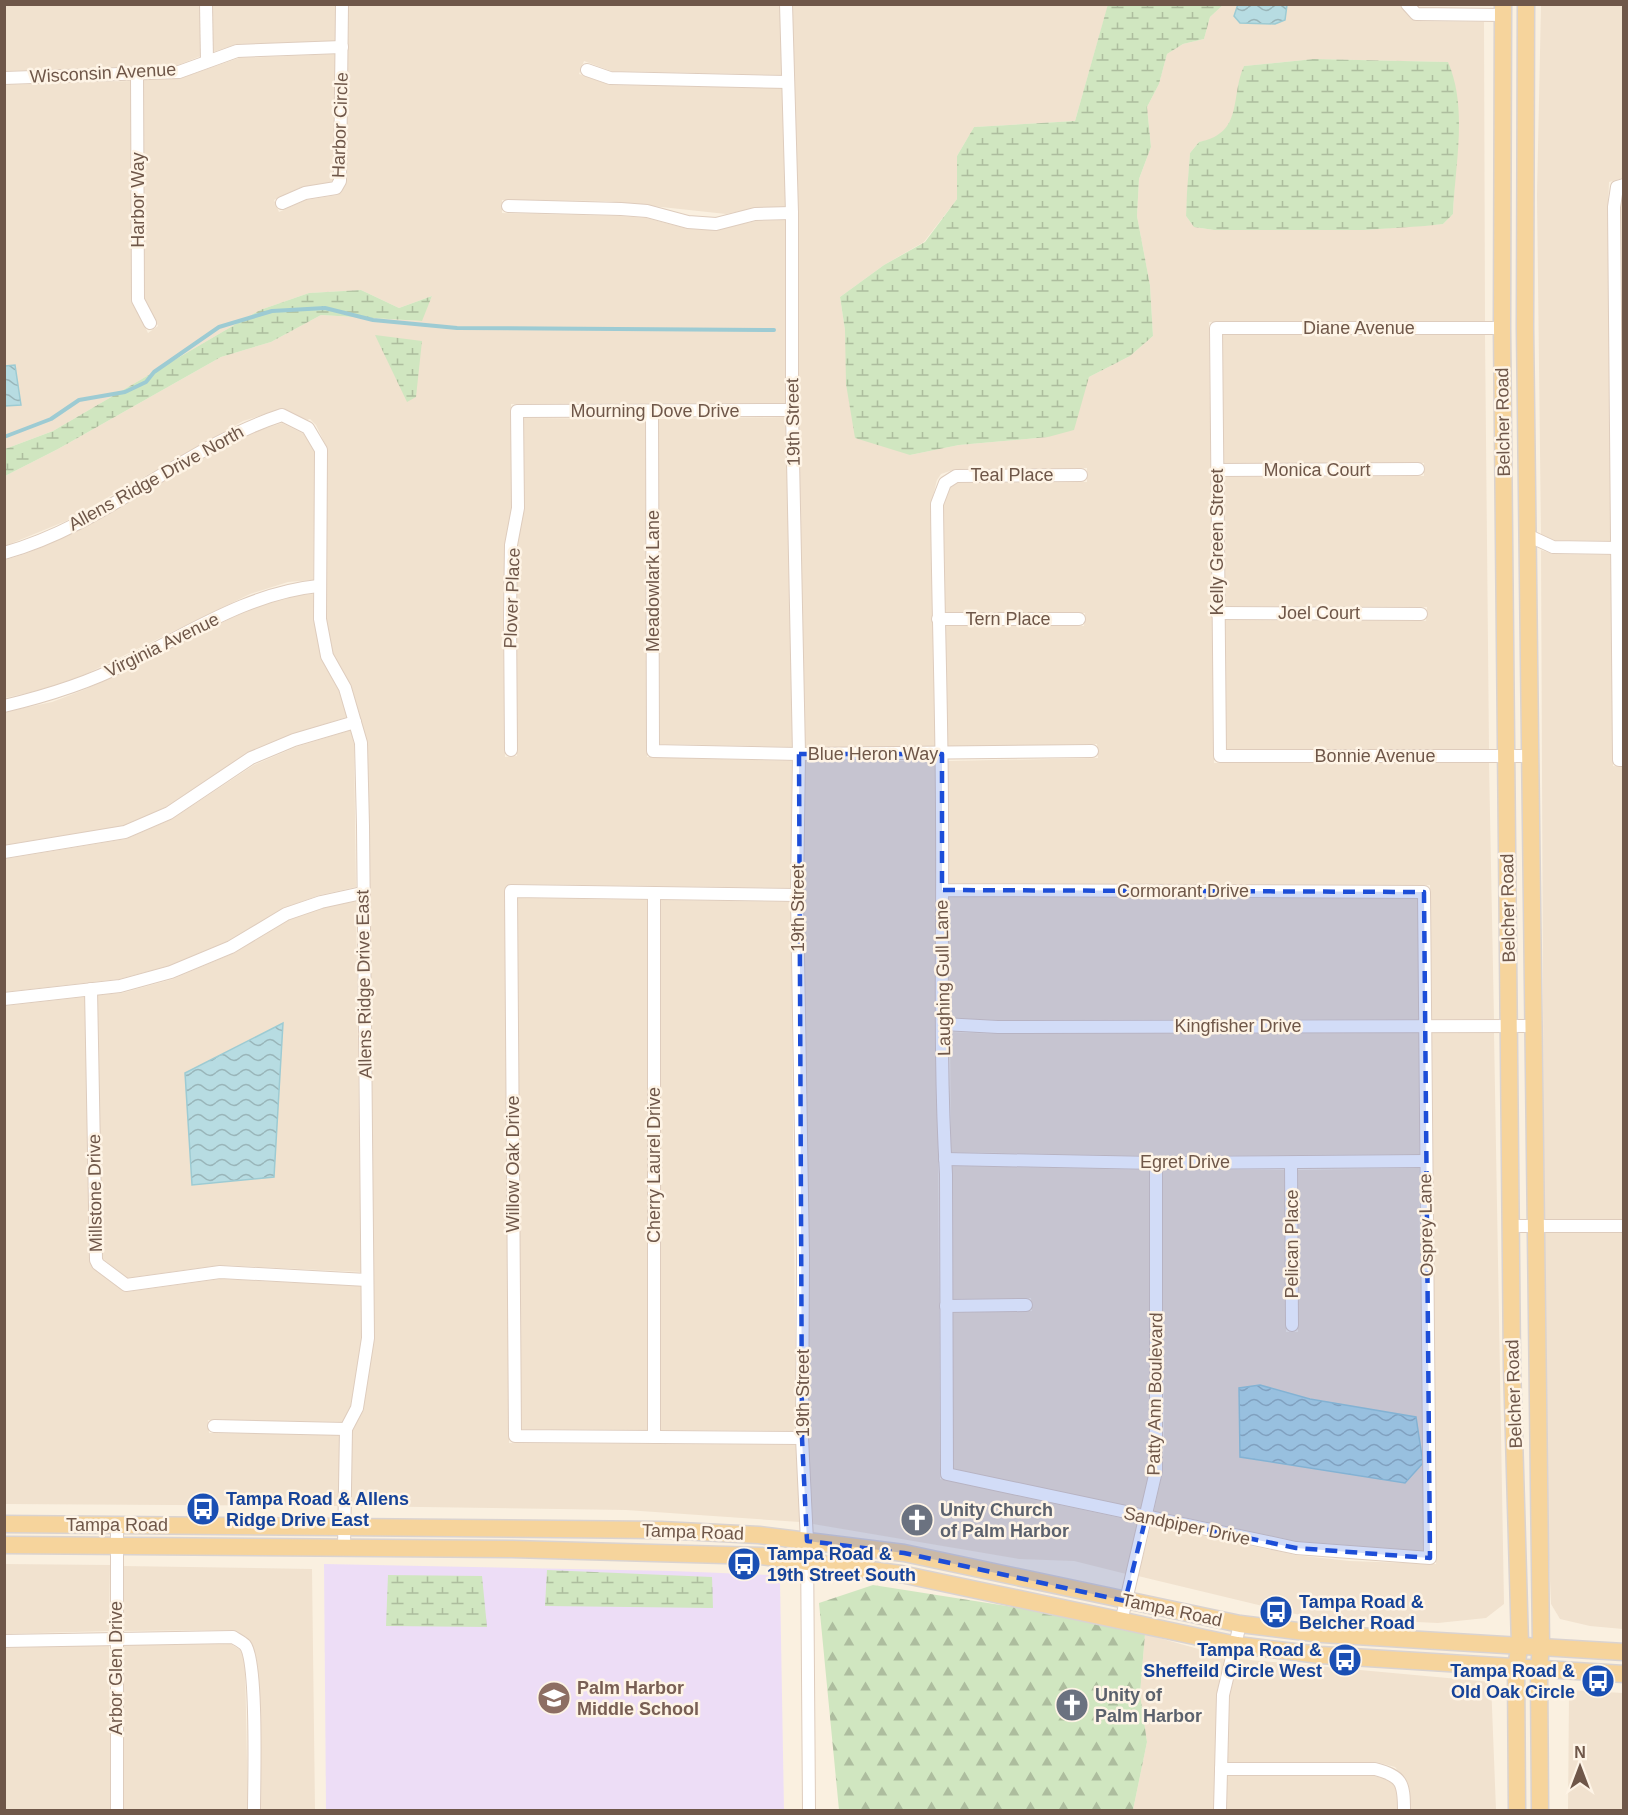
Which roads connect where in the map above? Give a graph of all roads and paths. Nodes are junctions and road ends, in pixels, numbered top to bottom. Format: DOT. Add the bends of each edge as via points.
graph roads {
  1 [pos="207,4"];
  2 [pos="342,4"];
  3 [pos="786,4"];
  4 [pos="1407,4"];
  5 [pos="1526,4"];
  6 [pos="1503,10"];
  7 [pos="342,47"];
  8 [pos="207,61"];
  9 [pos="587,70"];
  10 [pos="137,74"];
  11 [pos="4,78"];
  12 [pos="788,82"];
  13 [pos="1620,186"];
  14 [pos="282,203"];
  15 [pos="508,206"];
  16 [pos="792,213"];
  17 [pos="150,323"];
  18 [pos="1216,328"];
  19 [pos="1502,328"];
  20 [pos="792,410"];
  21 [pos="517,411"];
  22 [pos="652,412"];
  23 [pos="308,428"];
  24 [pos="1418,469"];
  25 [pos="1217,470"];
  26 [pos="1081,475"];
  27 [pos="945,483"];
  28 [pos="1527,535"];
  29 [pos="1618,548"];
  30 [pos="4,553"];
  31 [pos="318,586"];
  32 [pos="1218,613"];
  33 [pos="1420,614"];
  34 [pos="938,620"];
  35 [pos="1079,620"];
  36 [pos="4,705"];
  37 [pos="355,722"];
  38 [pos="511,750"];
  39 [pos="653,751"];
  40 [pos="1092,751"];
  41 [pos="799,754"];
  42 [pos="942,754"];
  43 [pos="1220,756"];
  44 [pos="1507,756"];
  45 [pos="1530,756"];
  46 [pos="1621,760"];
  47 [pos="4,852"];
  48 [pos="942,890"];
  49 [pos="1424,892"];
  50 [pos="362,893"];
  51 [pos="654,893"];
  52 [pos="797,895"];
  53 [pos="91,989"];
  54 [pos="4,999"];
  55 [pos="943,1024"];
  56 [pos="1426,1026"];
  57 [pos="1510,1026"];
  58 [pos="1533,1026"];
  59 [pos="945,1159"];
  60 [pos="1425,1161"];
  61 [pos="1156,1163"];
  62 [pos="1291,1163"];
  63 [pos="1512,1226"];
  64 [pos="1535,1226"];
  65 [pos="1623,1226"];
  66 [pos="367,1280"];
  67 [pos="1026,1305"];
  68 [pos="946,1306"];
  69 [pos="1292,1325"];
  70 [pos="214,1426"];
  71 [pos="346,1429"];
  72 [pos="654,1437"];
  73 [pos="802,1438"];
  74 [pos="947,1474"];
  75 [pos="1146,1517"];
  76 [pos="4,1524"];
  77 [pos="117,1525"];
  78 [pos="345,1527"];
  79 [pos="512,1528"];
  80 [pos="807,1541"];
  81 [pos="4,1545"];
  82 [pos="117,1546"];
  83 [pos="344,1548"];
  84 [pos="512,1549"];
  85 [pos="1430,1558"];
  86 [pos="807,1561"];
  87 [pos="1125,1601"];
  88 [pos="1121,1622"];
  89 [pos="1240,1624"];
  90 [pos="115,1638"];
  91 [pos="4,1641"];
  92 [pos="1236,1645"];
  93 [pos="1520,1645"];
  94 [pos="1541,1646"];
  95 [pos="1623,1652"];
  96 [pos="1516,1666"];
  97 [pos="1539,1669"];
  98 [pos="1623,1674"];
  99 [pos="1221,1769"];
  100 [pos="117,1810"];
  101 [pos="254,1810"];
  102 [pos="809,1810"];
  103 [pos="1220,1810"];
  104 [pos="1404,1810"];
  105 [pos="1517,1810"];
  106 [pos="1540,1810"];
  1 -- 8 [label="street"];
  2 -- 7 [label="street, Harbor Circle"];
  3 -- 12 [label="street, 19th Street"];
  4 -- 6 [label="street" via="1416,14"];
  5 -- 28 [label="main road, Belcher Road"];
  6 -- 19 [label="main road, Belcher Road"];
  7 -- 8 [label="street, Wisconsin Avenue" via="237,51"];
  7 -- 14 [label="street, Harbor Circle" via="340,181 336,188 305,193"];
  8 -- 10 [label="street, Wisconsin Avenue" via="179,72"];
  9 -- 12 [label="street" via="610,78"];
  10 -- 11 [label="street, Wisconsin Avenue"];
  10 -- 17 [label="street, Harbor Way" via="138,300"];
  12 -- 16 [label="street, 19th Street"];
  13 -- 29 [label="street" via="1614,207"];
  15 -- 16 [label="street" via="647,211 688,222 716,224 755,214"];
  16 -- 20 [label="street, 19th Street"];
  18 -- 19 [label="street, Diane Avenue"];
  18 -- 25 [label="street, Kelly Green Street"];
  19 -- 44 [label="main road, Belcher Road"];
  20 -- 22 [label="street, Mourning Dove Drive"];
  20 -- 41 [label="street, 19th Street"];
  21 -- 22 [label="street, Mourning Dove Drive"];
  21 -- 38 [label="street, Plover Place" via="518,508 511,545"];
  22 -- 39 [label="street, Meadowlark Lane"];
  23 -- 30 [label="street, Allens Ridge Drive North" via="282,416 245,428 68,528"];
  23 -- 31 [label="street, Allens Ridge Drive East" via="321,450"];
  24 -- 25 [label="street, Monica Court"];
  25 -- 32 [label="street, Kelly Green Street"];
  26 -- 27 [label="street, Teal Place" via="956,476"];
  27 -- 34 [label="street, Laughing Gull Lane" via="937,504"];
  28 -- 29 [label="street" via="1553,547"];
  28 -- 45 [label="main road, Belcher Road"];
  29 -- 46 [label="street"];
  31 -- 36 [label="street, Virginia Avenue" via="290,589 252,601 84,682 51,695"];
  31 -- 37 [label="street, Allens Ridge Drive East" via="327,656 345,688"];
  32 -- 33 [label="street, Joel Court"];
  32 -- 43 [label="street, Kelly Green Street"];
  34 -- 35 [label="street, Tern Place"];
  34 -- 42 [label="street, Laughing Gull Lane"];
  37 -- 47 [label="street" via="251,758 169,813 125,832"];
  37 -- 50 [label="street, Allens Ridge Drive East" via="361,743"];
  39 -- 41 [label="street, Blue Heron Way"];
  40 -- 42 [label="street, Blue Heron Way"];
  41 -- 42 [label="street, Blue Heron Way"];
  41 -- 52 [label="street, 19th Street"];
  42 -- 48 [label="street, Laughing Gull Lane"];
  43 -- 44 [label="street, Bonnie Avenue"];
  44 -- 45 [label="street, Bonnie Avenue"];
  44 -- 57 [label="main road, Belcher Road"];
  45 -- 58 [label="main road, Belcher Road"];
  48 -- 49 [label="street, Cormorant Drive"];
  48 -- 55 [label="street, Laughing Gull Lane"];
  49 -- 56 [label="street, Osprey Lane"];
  50 -- 53 [label="street" via="286,914 222,952 171,972 120,986"];
  50 -- 66 [label="street, Allens Ridge Drive East"];
  51 -- 52 [label="street, Willow Oak Drive"];
  51 -- 72 [label="street, Cherry Laurel Drive"];
  51 -- 72 [label="street, Willow Oak Drive" via="511,891 515,1436"];
  52 -- 73 [label="street, 19th Street"];
  53 -- 54 [label="street"];
  53 -- 66 [label="street, Millstone Drive" via="98,1264 126,1285 220,1272"];
  55 -- 56 [label="street, Kingfisher Drive"];
  55 -- 59 [label="street, Laughing Gull Lane"];
  56 -- 57 [label="street, Kingfisher Drive"];
  56 -- 60 [label="street, Osprey Lane"];
  57 -- 58 [label="street, Kingfisher Drive"];
  57 -- 63 [label="main road, Belcher Road"];
  58 -- 64 [label="main road, Belcher Road"];
  59 -- 61 [label="street, Egret Drive"];
  59 -- 68 [label="street, Laughing Gull Lane"];
  60 -- 62 [label="street, Egret Drive"];
  60 -- 85 [label="street, Osprey Lane"];
  61 -- 62 [label="street, Egret Drive"];
  61 -- 75 [label="street, Patty Ann Boulevard" via="1158,1441"];
  62 -- 69 [label="street, Pelican Place"];
  63 -- 64 [label="street"];
  63 -- 93 [label="main road, Belcher Road"];
  64 -- 65 [label="street"];
  64 -- 94 [label="main road, Belcher Road"];
  66 -- 71 [label="street, Allens Ridge Drive East" via="368,1338 357,1408"];
  67 -- 68 [label="street"];
  68 -- 74 [label="street, Laughing Gull Lane"];
  70 -- 71 [label="street"];
  71 -- 78 [label="street, Allens Ridge Drive East"];
  72 -- 73 [label="street, Willow Oak Drive"];
  73 -- 80 [label="street, 19th Street"];
  74 -- 75 [label="street, Sandpiper Drive"];
  75 -- 85 [label="street, Sandpiper Drive" via="1296,1548"];
  75 -- 87 [label="street, Patty Ann Boulevard"];
  76 -- 77 [label="main road, Tampa Road"];
  77 -- 78 [label="main road, Tampa Road"];
  77 -- 82 [label="street, Arbor Glen Drive"];
  78 -- 79 [label="main road, Tampa Road"];
  78 -- 83 [label="street, Allens Ridge Drive East"];
  79 -- 80 [label="main road, Tampa Road" via="691,1531"];
  79 -- 84 [label="main road"];
  80 -- 86 [label="street, 19th Street"];
  80 -- 87 [label="main road, Tampa Road" via="904,1553"];
  81 -- 82 [label="main road, Tampa Road"];
  82 -- 83 [label="main road, Tampa Road"];
  82 -- 90 [label="street, Arbor Glen Drive"];
  83 -- 84 [label="main road, Tampa Road"];
  84 -- 86 [label="main road, Tampa Road" via="711,1553"];
  86 -- 88 [label="main road, Tampa Road" via="901,1574"];
  86 -- 102 [label="street, 19th Street"];
  87 -- 88 [label="street, Patty Ann Boulevard"];
  87 -- 89 [label="main road, Tampa Road"];
  88 -- 92 [label="main road, Tampa Road"];
  89 -- 92 [label="street"];
  89 -- 93 [label="main road, Tampa Road" via="1322,1634"];
  90 -- 91 [label="street"];
  90 -- 100 [label="street, Arbor Glen Drive"];
  90 -- 101 [label="street" via="233,1637 245,1645 251,1660"];
  92 -- 96 [label="main road, Tampa Road" via="1320,1655"];
  92 -- 99 [label="street" via="1223,1695"];
  93 -- 94 [label="main road, Tampa Road"];
  93 -- 96 [label="main road, Belcher Road"];
  94 -- 95 [label="main road, Tampa Road"];
  94 -- 97 [label="main road, Belcher Road"];
  96 -- 97 [label="main road, Tampa Road"];
  96 -- 105 [label="main road, Belcher Road"];
  97 -- 98 [label="main road, Tampa Road"];
  97 -- 106 [label="main road, Belcher Road"];
  99 -- 103 [label="street"];
  99 -- 104 [label="street" via="1375,1769 1393,1774 1401,1783"];
}
